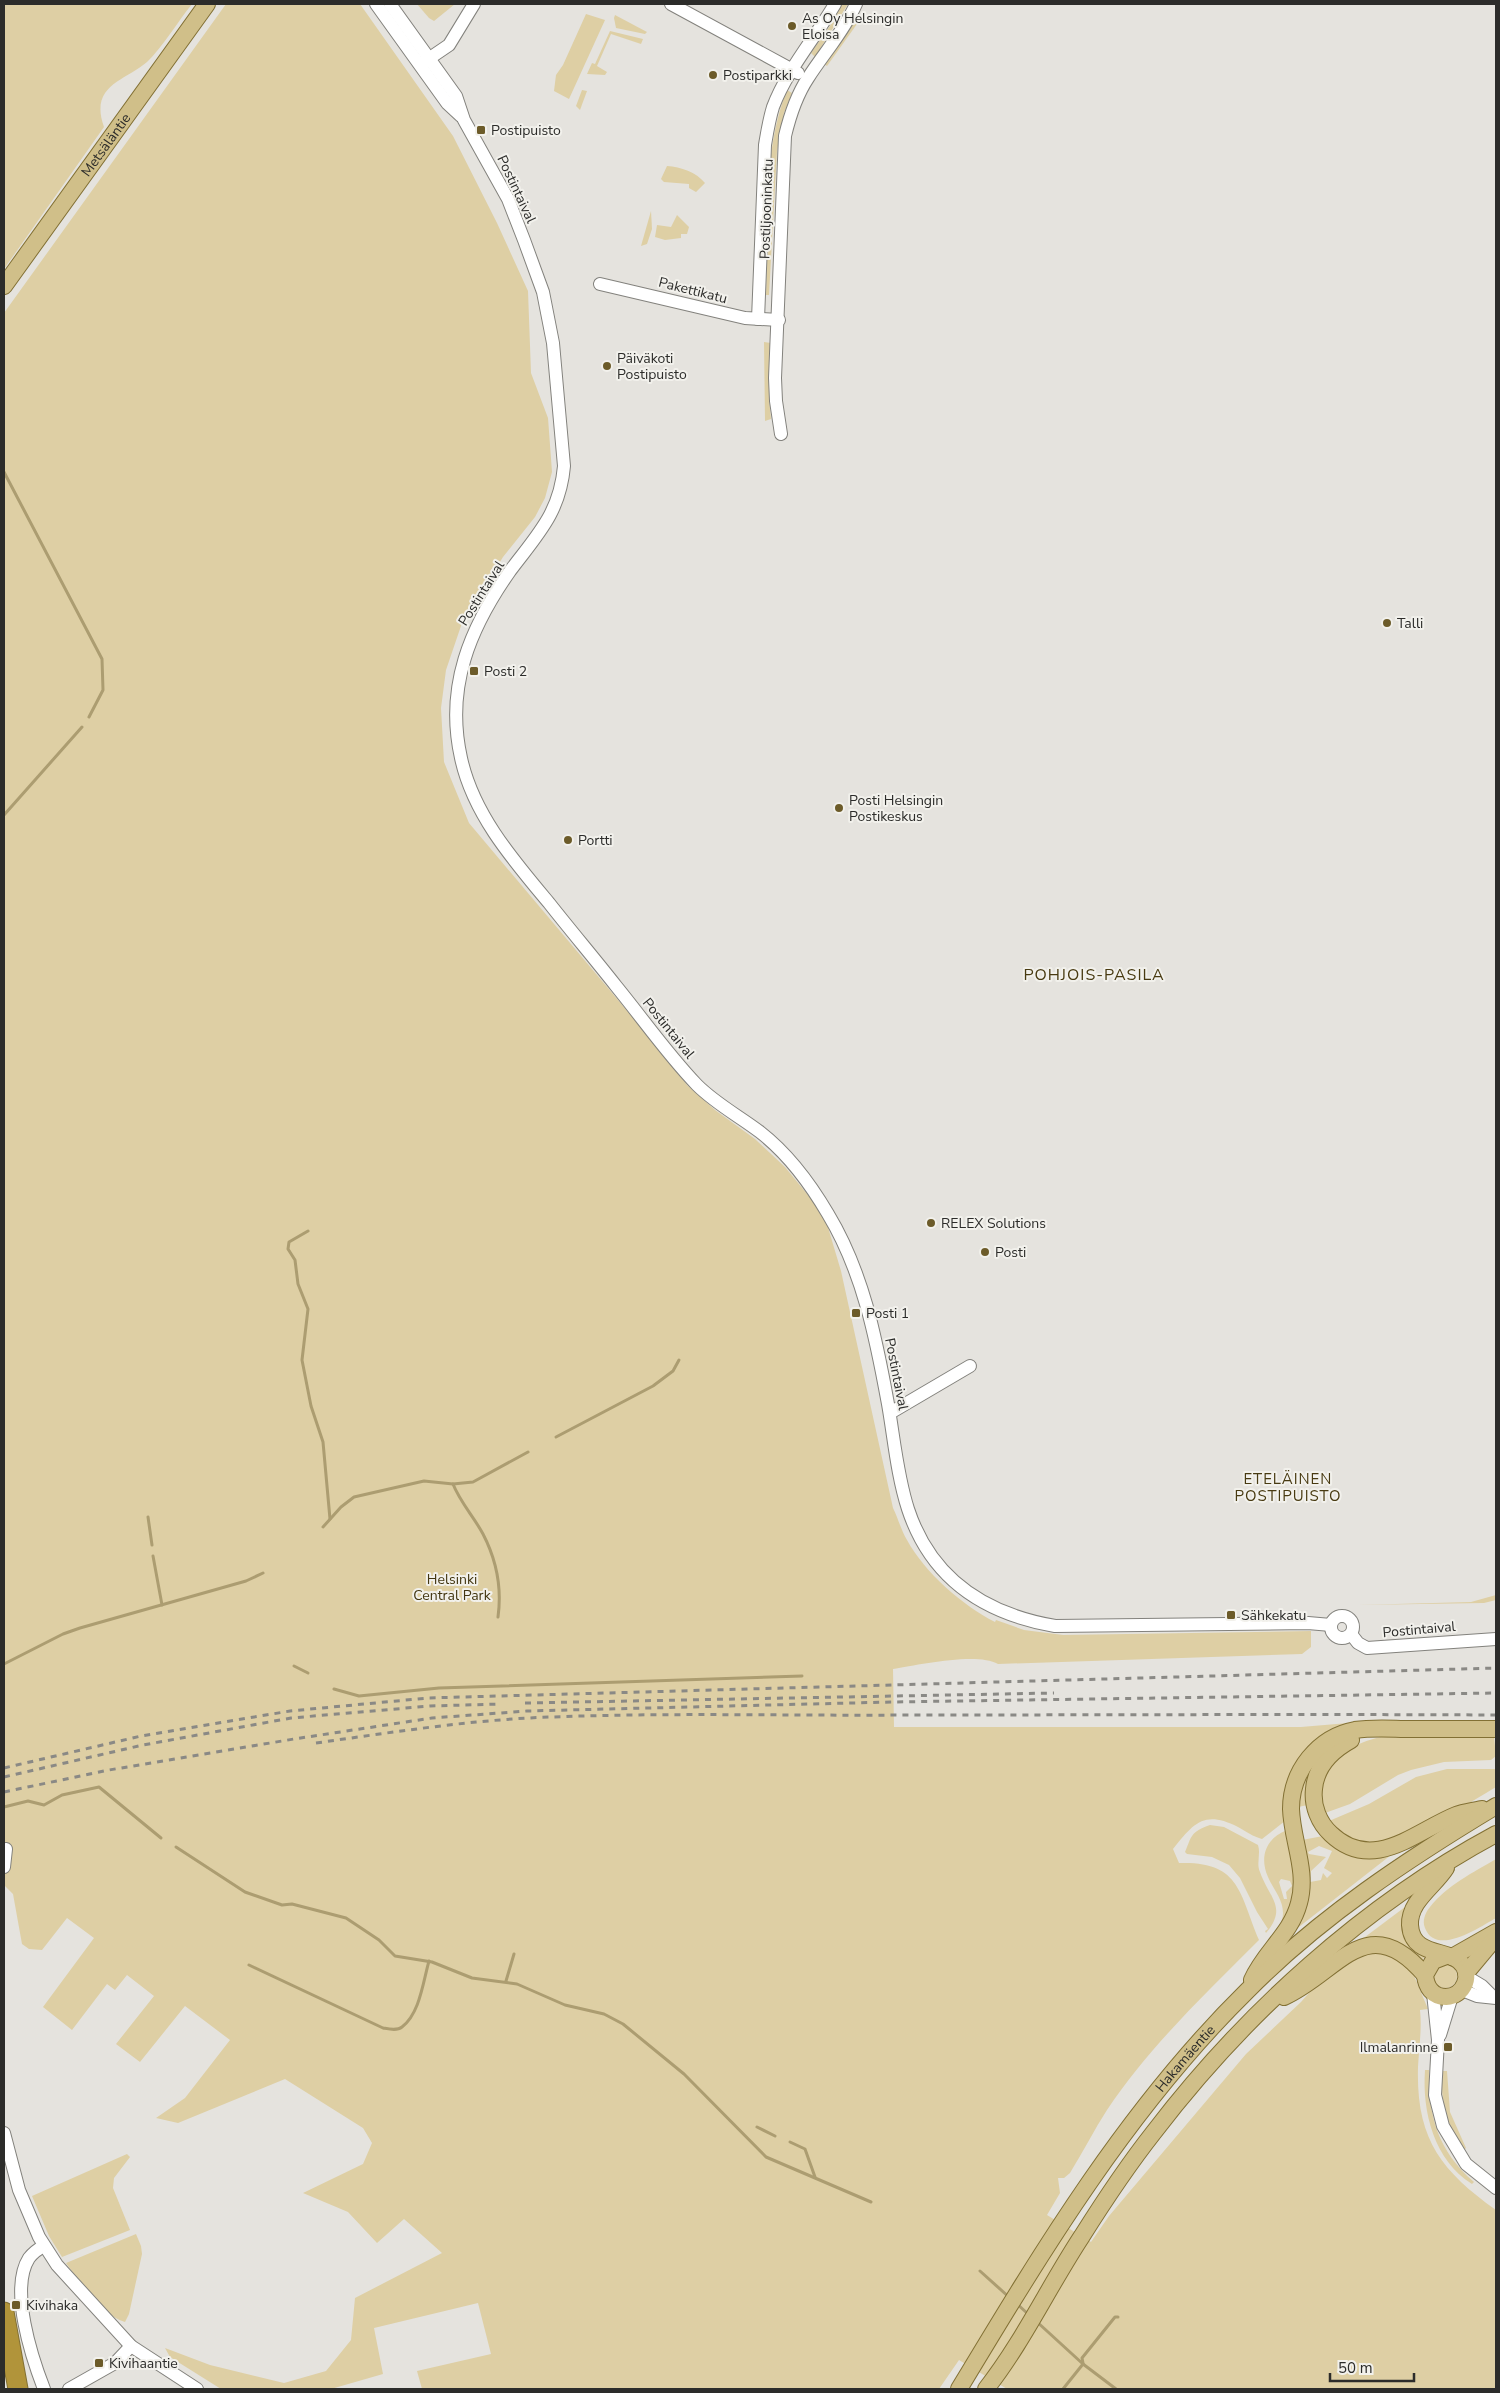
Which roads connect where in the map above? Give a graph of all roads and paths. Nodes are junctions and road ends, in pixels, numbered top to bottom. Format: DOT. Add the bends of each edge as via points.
graph roads {
  1 [pos="206,4"];
  2 [pos="376,4"];
  3 [pos="390,4"];
  4 [pos="474,4"];
  5 [pos="671,4"];
  6 [pos="835,4"];
  7 [pos="856,4"];
  8 [pos="426,62"];
  9 [pos="792,70"];
  10 [pos="808,78"];
  11 [pos="464,120"];
  12 [pos="600,284"];
  13 [pos="4,286"];
  14 [pos="758,319"];
  15 [pos="779,320"];
  16 [pos="781,434"];
  17 [pos="970,1366"];
  18 [pos="890,1413"];
  19 [pos="1331,1625"];
  20 [pos="1350,1634"];
  21 [pos="1496,1639"];
  22 [pos="1396,1729"];
  23 [pos="1496,1729"];
  24 [pos="1496,1806"];
  25 [pos="1496,1834"];
  26 [pos="6,1849"];
  27 [pos="1451,1860"];
  28 [pos="4,1867"];
  29 [pos="1496,1932"];
  30 [pos="1496,1937"];
  31 [pos="1449,1957"];
  32 [pos="1425,1974"];
  33 [pos="1462,1984"];
  34 [pos="1248,1989"];
  35 [pos="1433,1993"];
  36 [pos="1495,1998"];
  37 [pos="1271,2003"];
  38 [pos="1438,2040"];
  39 [pos="4,2133"];
  40 [pos="1496,2188"];
  41 [pos="44,2246"];
  42 [pos="4,2312"];
  43 [pos="132,2346"];
  44 [pos="990,2386"];
  45 [pos="18,2389"];
  46 [pos="44,2389"];
  47 [pos="69,2389"];
  48 [pos="197,2389"];
  49 [pos="959,2389"];
  1 -- 13 [label="main road, Metsäläntie"];
  2 -- 8 [label="street, Postintaival"];
  3 -- 8 [label="street, Postintaival"];
  4 -- 8 [label="street" via="449,44"];
  5 -- 9 [label="street"];
  6 -- 9 [label="street, Postiljooninkatu"];
  7 -- 10 [label="street, Postiljooninkatu"];
  8 -- 11 [label="street, Postintaival" via="447,103"];
  8 -- 11 [label="street, Postintaival" via="442,75 456,96"];
  9 -- 10 [label="street"];
  9 -- 14 [label="street, Postiljooninkatu" via="773,108 765,145"];
  10 -- 15 [label="street, Postiljooninkatu" via="789,118 785,136"];
  11 -- 18 [label="street, Postintaival" via="508,199 543,292 553,343 564,466 562,486 551,517 489,603 468,645 460,672 456,710 465,774 486,820 506,848 674,1058 712,1099 775,1146 794,1166 827,1213 847,1249 864,1292"];
  12 -- 14 [label="street, Pakettikatu"];
  14 -- 15 [label="street, Pakettikatu"];
  15 -- 16 [label="street, Postiljooninkatu" via="775,378"];
  17 -- 18 [label="street"];
  18 -- 19 [label="street, Postintaival" via="909,1510 930,1554 962,1588 1003,1613 1055,1626"];
  19 -- 20 [label="street, Postintaival" via="1333,1633 1340,1638"];
  19 -- 20 [label="street, Postintaival" via="1335,1618 1347,1616 1353,1624"];
  20 -- 21 [label="street, Postintaival" via="1367,1648"];
  22 -- 23 [label="main road"];
  22 -- 24 [label="main road" via="1351,1740 1330,1754 1316,1776 1313,1791 1321,1822 1328,1831 1348,1846 1364,1850 1382,1849 1412,1839 1457,1814"];
  22 -- 34 [label="main road" via="1355,1730 1342,1734 1318,1748 1298,1775 1292,1812 1302,1872 1299,1904 1288,1930 1256,1970"];
  24 -- 34 [label="main road, Hakamäentie" via="1388,1874"];
  25 -- 27 [label="main road, Hakamäentie"];
  26 -- 28 [label="street"];
  27 -- 31 [label="main road" via="1437,1882 1417,1902 1410,1919 1413,1936 1418,1943 1433,1953"];
  27 -- 37 [label="main road, Hakamäentie" via="1355,1928"];
  29 -- 31 [label="main road"];
  30 -- 33 [label="main road"];
  31 -- 32 [label="main road" via="1433,1961"];
  31 -- 33 [label="main road" via="1464,1966"];
  32 -- 35 [label="main road" via="1426,1983"];
  32 -- 37 [label="main road" via="1398,1950 1380,1945 1363,1947 1339,1958 1303,1988"];
  33 -- 35 [label="main road" via="1443,1997"];
  33 -- 36 [label="street" via="1477,1996"];
  33 -- 38 [label="street"];
  34 -- 49 [label="main road, Hakamäentie" via="1136,2115 1061,2224"];
  35 -- 38 [label="street"];
  37 -- 44 [label="main road, Hakamäentie" via="1238,2034 1153,2132 1081,2236"];
  38 -- 40 [label="street" via="1435,2094 1443,2126 1466,2164"];
  39 -- 41 [label="street" via="19,2190"];
  41 -- 43 [label="street" via="62,2272"];
  41 -- 46 [label="street" via="27,2262 21,2292 30,2346"];
  42 -- 45 [label="highway"];
  43 -- 47 [label="street" via="115,2363"];
  43 -- 48 [label="street"];
}
